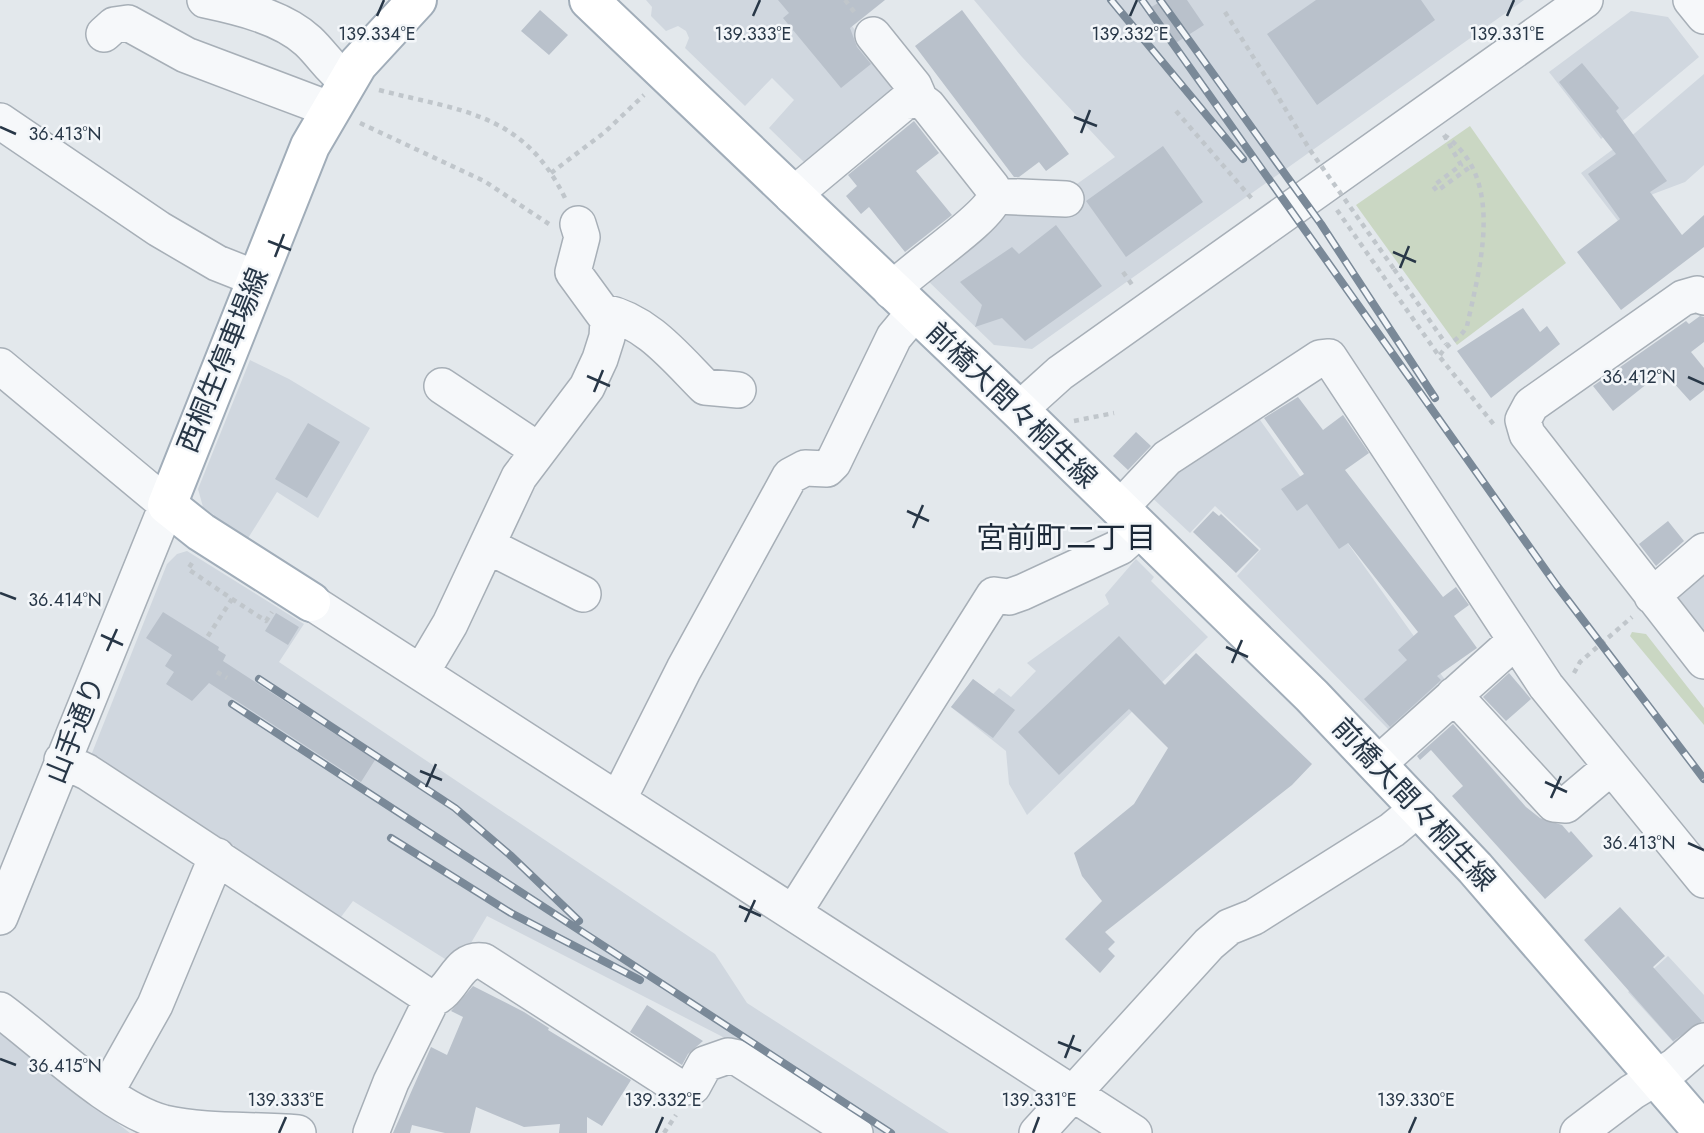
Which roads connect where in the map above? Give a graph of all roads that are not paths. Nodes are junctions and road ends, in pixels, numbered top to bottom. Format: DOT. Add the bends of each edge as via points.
graph roads {
  1 [pos="205,0"];
  2 [pos="417,0"];
  3 [pos="589,0"];
  4 [pos="1585,0"];
  5 [pos="1691,0"];
  6 [pos="1704,16"];
  7 [pos="104,34"];
  8 [pos="873,35"];
  9 [pos="350,99"];
  10 [pos="920,100"];
  11 [pos="0,121"];
  12 [pos="792,196"];
  13 [pos="995,196"];
  14 [pos="1066,199"];
  15 [pos="579,235"];
  16 [pos="255,278"];
  17 [pos="1704,297"];
  18 [pos="903,302"];
  19 [pos="604,312"];
  20 [pos="0,366"];
  21 [pos="442,386"];
  22 [pos="738,390"];
  23 [pos="1019,410"];
  24 [pos="538,450"];
  25 [pos="167,505"];
  26 [pos="1130,518"];
  27 [pos="488,546"];
  28 [pos="1704,551"];
  29 [pos="583,594"];
  30 [pos="311,602"];
  31 [pos="1642,607"];
  32 [pos="1516,641"];
  33 [pos="1704,661"];
  34 [pos="421,673"];
  35 [pos="1454,695"];
  36 [pos="62,761"];
  37 [pos="1378,764"];
  38 [pos="1611,767"];
  39 [pos="619,798"];
  40 [pos="1420,807"];
  41 [pos="217,856"];
  42 [pos="1704,880"];
  43 [pos="794,912"];
  44 [pos="0,917"];
  45 [pos="432,999"];
  46 [pos="0,1010"];
  47 [pos="1704,1041"];
  48 [pos="1656,1077"];
  49 [pos="106,1092"];
  50 [pos="1072,1094"];
  51 [pos="165,1128"];
  52 [pos="298,1133"];
  53 [pos="371,1133"];
  54 [pos="855,1133"];
  55 [pos="1037,1133"];
  56 [pos="1134,1133"];
  57 [pos="1578,1133"];
  58 [pos="1704,1133"];
  1 -- 9 [label="street" via="293,30 308,41"];
  2 -- 9 [label="main road, 西桐生停車場線" via="377,41"];
  3 -- 12 [label="main road, 前橋大間々桐生線"];
  4 -- 23 [label="street" via="1060,373"];
  5 -- 6 [label="street"];
  7 -- 9 [label="street" via="114,25 128,23 186,55"];
  8 -- 10 [label="street"];
  9 -- 16 [label="main road, 西桐生停車場線" via="310,146"];
  10 -- 12 [label="street" via="906,101"];
  10 -- 13 [label="street"];
  11 -- 16 [label="street" via="159,229 217,264"];
  12 -- 18 [label="main road, 前橋大間々桐生線"];
  13 -- 14 [label="street"];
  13 -- 18 [label="street" via="987,211 909,272"];
  15 -- 19 [label="street" via="573,272"];
  16 -- 25 [label="main road, 西桐生停車場線"];
  17 -- 31 [label="street" via="1683,298 1524,414 1527,434"];
  18 -- 23 [label="main road, 前橋大間々桐生線"];
  18 -- 39 [label="street" via="894,337 832,463 827,469 804,468 790,476"];
  19 -- 22 [label="street" via="632,321 655,336 705,387"];
  19 -- 24 [label="street" via="607,337 594,374"];
  20 -- 25 [label="street"];
  21 -- 24 [label="street"];
  23 -- 26 [label="main road, 前橋大間々桐生線"];
  24 -- 27 [label="street" via="519,477"];
  25 -- 30 [label="main road"];
  25 -- 36 [label="street, 山手通り"];
  26 -- 32 [label="street" via="1167,458 1320,358 1329,357"];
  26 -- 37 [label="main road, 前橋大間々桐生線"];
  26 -- 43 [label="street" via="1120,547 1023,592 1009,597 994,595"];
  27 -- 29 [label="street"];
  27 -- 34 [label="street"];
  28 -- 31 [label="street"];
  30 -- 34 [label="street"];
  31 -- 33 [label="street"];
  32 -- 35 [label="street"];
  32 -- 38 [label="street"];
  34 -- 39 [label="street"];
  35 -- 37 [label="street"];
  35 -- 38 [label="street" via="1554,804 1566,805"];
  36 -- 41 [label="street" via="87,772"];
  36 -- 44 [label="street, 山手通り"];
  37 -- 40 [label="main road, 前橋大間々桐生線"];
  38 -- 42 [label="street"];
  39 -- 43 [label="street"];
  40 -- 48 [label="main road, 前橋大間々桐生線"];
  40 -- 50 [label="street" via="1392,830 1229,927"];
  41 -- 45 [label="street"];
  41 -- 49 [label="street" via="155,1005"];
  43 -- 50 [label="street"];
  45 -- 53 [label="street"];
  45 -- 54 [label="street" via="442,996 465,964 484,961 680,1088 692,1086 705,1064 728,1056 737,1058"];
  46 -- 49 [label="street"];
  47 -- 48 [label="street"];
  48 -- 57 [label="street"];
  48 -- 58 [label="main road, 前橋大間々桐生線"];
  49 -- 51 [label="street"];
  50 -- 55 [label="street"];
  50 -- 56 [label="street"];
  51 -- 52 [label="street"];
}
